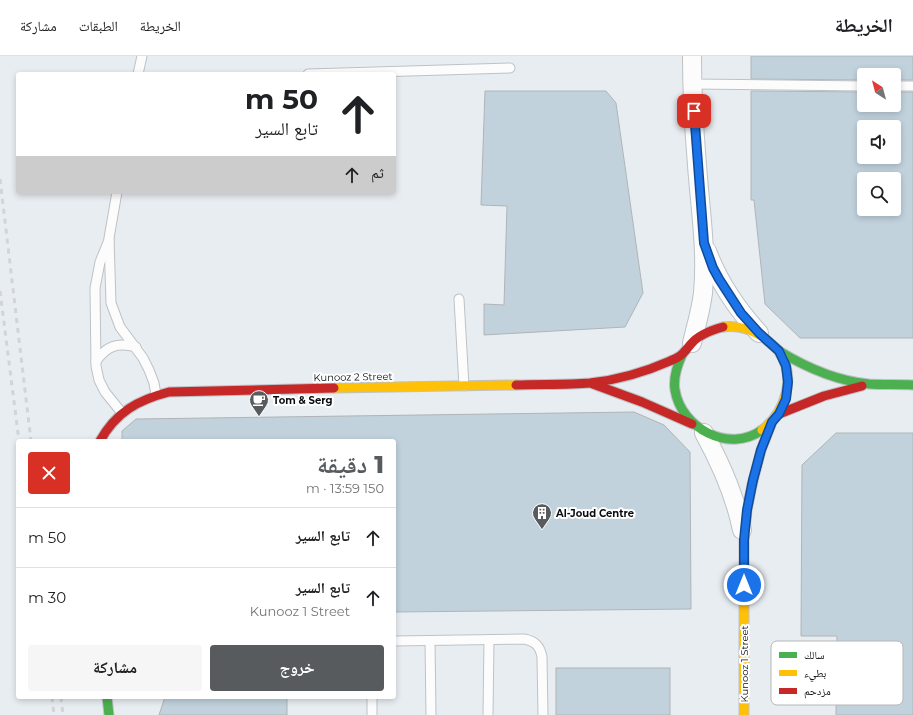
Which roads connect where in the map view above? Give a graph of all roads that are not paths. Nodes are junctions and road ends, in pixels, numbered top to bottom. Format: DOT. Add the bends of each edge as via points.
graph roads {
  1 [pos="142,56"];
  2 [pos="692,56"];
  3 [pos="510,68"];
  4 [pos="138,72"];
  5 [pos="375,72"];
  6 [pos="692,84"];
  7 [pos="857,86"];
  8 [pos="901,86"];
  9 [pos="913,86"];
  10 [pos="117,194"];
  11 [pos="109,238"];
  12 [pos="704,243"];
  13 [pos="459,299"];
  14 [pos="759,333"];
  15 [pos="136,347"];
  16 [pos="687,349"];
  17 [pos="779,351"];
  18 [pos="96,361"];
  19 [pos="590,383"];
  20 [pos="871,384"];
  21 [pos="913,385"];
  22 [pos="464,386"];
  23 [pos="156,395"];
  24 [pos="122,413"];
  25 [pos="779,414"];
  26 [pos="772,422"];
  27 [pos="698,429"];
  28 [pos="101,439"];
  29 [pos="744,540"];
  30 [pos="489,640"];
  31 [pos="396,641"];
  32 [pos="430,641"];
  33 [pos="108,699"];
  34 [pos="372,699"];
  35 [pos="109,715"];
  36 [pos="372,715"];
  37 [pos="431,715"];
  38 [pos="488,715"];
  39 [pos="543,715"];
  40 [pos="744,715"];
  1 -- 4 [label="lane"];
  2 -- 6 [label="street"];
  3 -- 5 [label="lane"];
  6 -- 7 [label="lane"];
  6 -- 12 [label="street"];
  8 -- 9 [label="lane"];
  10 -- 11 [label="lane"];
  11 -- 15 [label="lane" via="111,303 120,327"];
  11 -- 18 [label="lane" via="100,262 95,288"];
  12 -- 14 [label="street" via="713,268 726,291"];
  12 -- 16 [label="street" via="703,294 699,319"];
  13 -- 22 [label="lane"];
  14 -- 16 [label="street" via="742,327 724,327 706,332"];
  14 -- 17 [label="street"];
  15 -- 18 [label="lane" via="118,345 109,348"];
  15 -- 23 [label="lane" via="149,370"];
  16 -- 19 [label="street, Kunooz 2 Street" via="660,365 637,374"];
  16 -- 27 [label="street" via="676,369 677,399 683,413"];
  17 -- 20 [label="street" via="813,370"];
  17 -- 25 [label="street" via="786,366 788,382 786,399"];
  18 -- 24 [label="lane" via="99,380"];
  19 -- 22 [label="street, Kunooz 2 Street"];
  19 -- 27 [label="street, Kunooz 2 Street" via="642,402"];
  20 -- 21 [label="street"];
  20 -- 25 [label="street" via="824,396"];
  22 -- 23 [label="street, Kunooz 2 Street" via="193,391"];
  23 -- 24 [label="street, Kunooz 2 Street"];
  24 -- 28 [label="street, Kunooz 2 Street"];
  25 -- 26 [label="street"];
  26 -- 27 [label="street" via="758,433 740,439 722,439"];
  26 -- 29 [label="street, Kunooz 1 Street" via="753,480"];
  27 -- 29 [label="street, Kunooz 1 Street" via="719,460 733,496"];
  29 -- 40 [label="street, Kunooz 1 Street"];
  30 -- 32 [label="lane"];
  30 -- 38 [label="lane"];
  30 -- 39 [label="lane" via="524,639 536,644 542,657"];
  31 -- 32 [label="lane"];
  32 -- 37 [label="lane"];
  33 -- 35 [label="street"];
  34 -- 36 [label="lane"];
}
